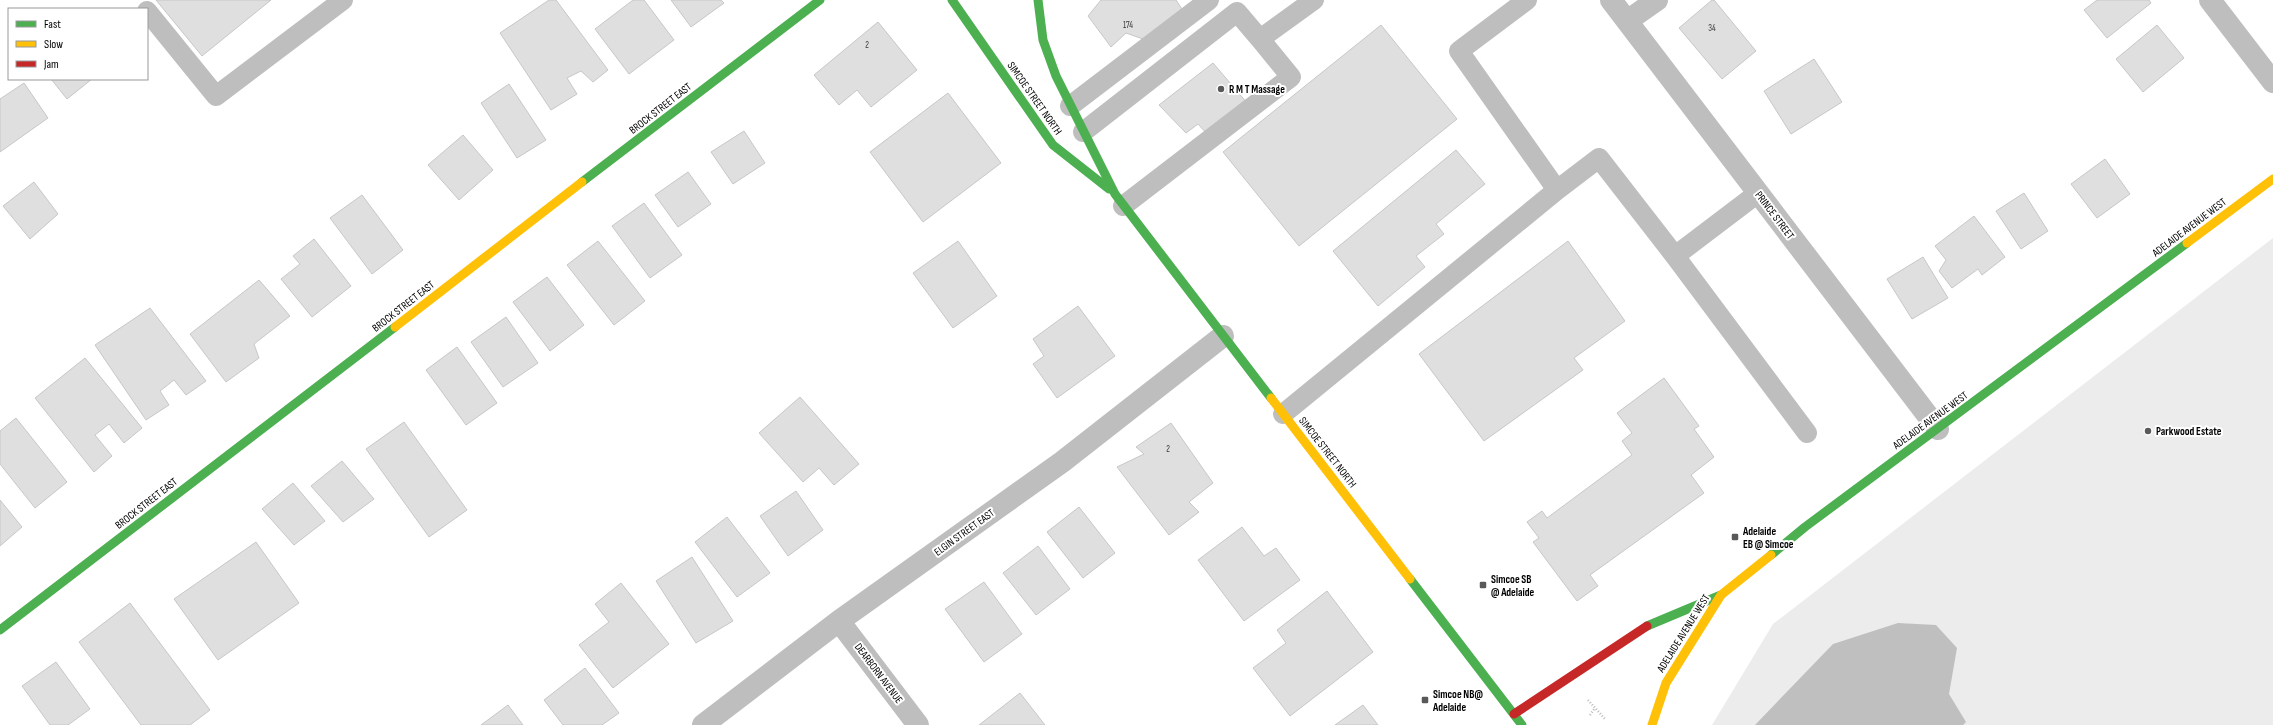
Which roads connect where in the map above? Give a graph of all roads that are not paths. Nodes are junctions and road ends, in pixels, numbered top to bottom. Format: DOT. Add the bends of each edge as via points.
graph roads {
  1 [pos="138,0"];
  2 [pos="344,0"];
  3 [pos="820,0"];
  4 [pos="952,0"];
  5 [pos="1038,0"];
  6 [pos="1209,0"];
  7 [pos="1314,0"];
  8 [pos="1527,0"];
  9 [pos="1611,0"];
  10 [pos="1657,0"];
  11 [pos="2210,0"];
  12 [pos="144,8"];
  13 [pos="148,12"];
  14 [pos="1628,21"];
  15 [pos="1260,39"];
  16 [pos="2273,82"];
  17 [pos="1070,106"];
  18 [pos="1083,132"];
  19 [pos="2273,179"];
  20 [pos="1557,190"];
  21 [pos="1758,193"];
  22 [pos="1119,200"];
  23 [pos="1676,256"];
  24 [pos="1224,336"];
  25 [pos="1283,414"];
  26 [pos="1938,429"];
  27 [pos="1807,433"];
  28 [pos="1721,595"];
  29 [pos="839,621"];
  30 [pos="0,630"];
  31 [pos="1514,714"];
  32 [pos="703,725"];
  33 [pos="918,725"];
  34 [pos="1522,725"];
  35 [pos="1652,725"];
  1 -- 12 [label="lane"];
  2 -- 13 [label="lane" via="216,96"];
  3 -- 30 [label="main road, BROCK STREET EAST"];
  4 -- 22 [label="main road, SIMCOE STREET NORTH" via="1053,145"];
  5 -- 17 [label="main road, SIMCOE STREET NORTH" via="1043,40"];
  6 -- 17 [label="lane"];
  7 -- 15 [label="lane"];
  8 -- 20 [label="lane" via="1459,52"];
  9 -- 14 [label="street, PRINCE STREET"];
  10 -- 14 [label="street"];
  11 -- 16 [label="street"];
  14 -- 21 [label="street, PRINCE STREET"];
  15 -- 18 [label="lane" via="1238,12"];
  15 -- 22 [label="lane" via="1291,77"];
  17 -- 18 [label="main road, SIMCOE STREET NORTH"];
  18 -- 22 [label="main road, SIMCOE STREET NORTH"];
  19 -- 26 [label="main road, ADELAIDE AVENUE WEST"];
  20 -- 23 [label="lane" via="1599,158"];
  20 -- 25 [label="lane"];
  21 -- 23 [label="lane"];
  21 -- 26 [label="street, PRINCE STREET"];
  22 -- 24 [label="main road, SIMCOE STREET NORTH"];
  23 -- 27 [label="lane"];
  24 -- 25 [label="main road, SIMCOE STREET NORTH"];
  24 -- 29 [label="street, ELGIN STREET EAST" via="1062,462"];
  25 -- 31 [label="main road, SIMCOE STREET NORTH"];
  26 -- 28 [label="main road, ADELAIDE AVENUE WEST" via="1805,527"];
  28 -- 31 [label="main road" via="1639,630"];
  28 -- 35 [label="main road, ADELAIDE AVENUE WEST" via="1666,683"];
  29 -- 32 [label="street, ELGIN STREET EAST"];
  29 -- 33 [label="street, DEARBORN AVENUE"];
  31 -- 34 [label="main road, SIMCOE STREET NORTH"];
}
